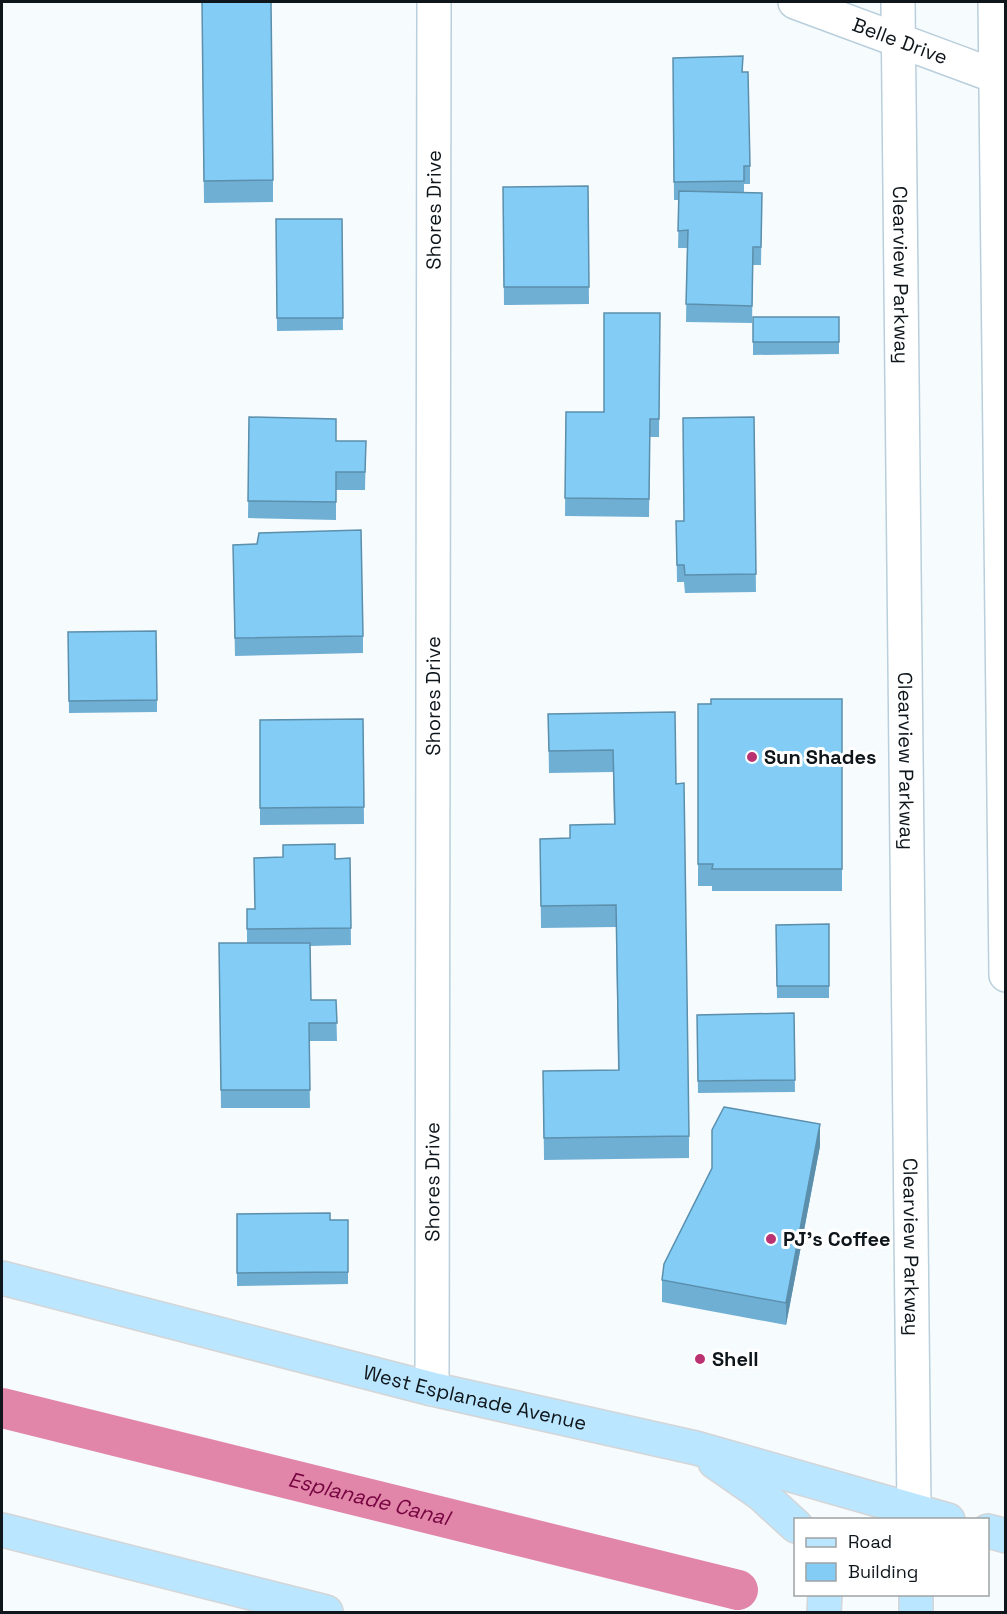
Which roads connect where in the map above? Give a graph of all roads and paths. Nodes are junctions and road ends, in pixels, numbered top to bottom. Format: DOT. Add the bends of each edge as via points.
graph roads {
  1 [pos="434,2"];
  2 [pos="795,2"];
  3 [pos="898,2"];
  4 [pos="994,2"];
  5 [pos="898,39"];
  6 [pos="1000,78"];
  7 [pos="1005,975"];
  8 [pos="2,1278"];
  9 [pos="432,1389"];
  10 [pos="696,1448"];
  11 [pos="914,1515"];
  12 [pos="934,1518"];
  13 [pos="794,1525"];
  14 [pos="2,1530"];
  15 [pos="989,1532"];
  16 [pos="1005,1536"];
  17 [pos="825,1596"];
  18 [pos="916,1596"];
  19 [pos="326,1612"];
  20 [pos="824,1612"];
  21 [pos="916,1612"];
  1 -- 9 [label="street, Shores Drive"];
  2 -- 5 [label="street, Belle Drive"];
  3 -- 5 [label="street, Clearview Parkway"];
  4 -- 6 [label="street"];
  5 -- 6 [label="street, Belle Drive"];
  5 -- 11 [label="street, Clearview Parkway"];
  6 -- 7 [label="street"];
  8 -- 9 [label="main road, West Esplanade Avenue"];
  9 -- 10 [label="main road, West Esplanade Avenue"];
  10 -- 11 [label="main road, West Esplanade Avenue"];
  10 -- 13 [label="main road" via="761,1494"];
  11 -- 12 [label="main road, West Esplanade Avenue"];
  14 -- 19 [label="main road"];
  15 -- 16 [label="main road"];
  17 -- 20 [label="main road"];
  18 -- 21 [label="main road"];
}
